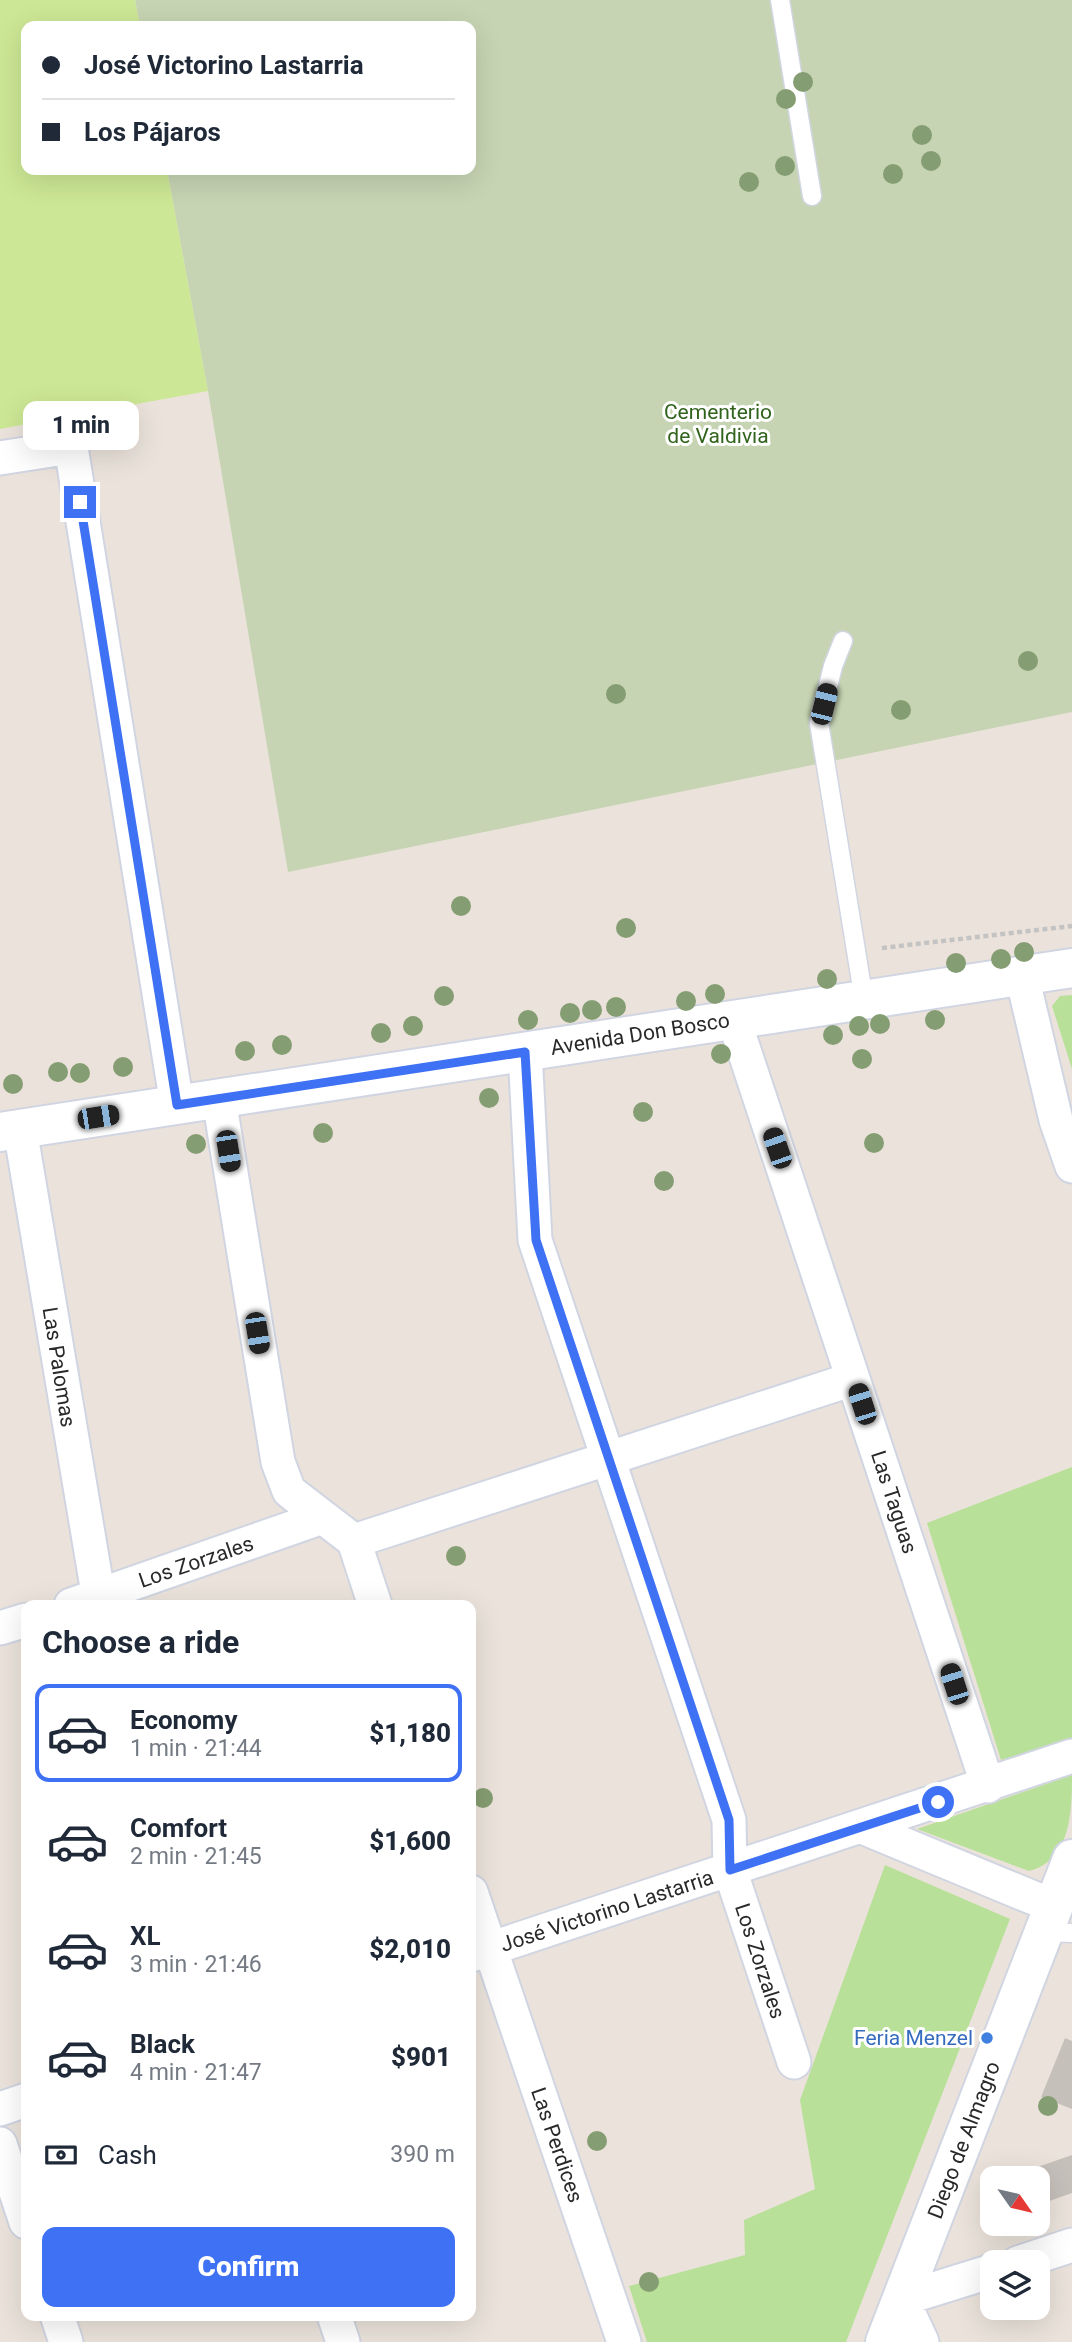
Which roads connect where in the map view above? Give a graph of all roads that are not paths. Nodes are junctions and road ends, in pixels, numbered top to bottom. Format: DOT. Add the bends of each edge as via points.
graph roads {
  1 [pos="780,0"];
  2 [pos="812,196"];
  3 [pos="0,458"];
  4 [pos="843,641"];
  5 [pos="1072,968"];
  6 [pos="1022,976"];
  7 [pos="864,1000"];
  8 [pos="734,1020"];
  9 [pos="525,1052"];
  10 [pos="219,1099"];
  11 [pos="177,1105"];
  12 [pos="10,1131"];
  13 [pos="1072,1166"];
  14 [pos="853,1379"];
  15 [pos="607,1460"];
  16 [pos="320,1518"];
  17 [pos="354,1541"];
  18 [pos="89,1600"];
  19 [pos="94,1600"];
  20 [pos="373,1600"];
  21 [pos="21,1622"];
  22 [pos="0,1628"];
  23 [pos="1072,1756"];
  24 [pos="988,1786"];
  25 [pos="862,1827"];
  26 [pos="1072,1859"];
  27 [pos="730,1870"];
  28 [pos="1056,1924"];
  29 [pos="476,1925"];
  30 [pos="480,1952"];
  31 [pos="794,2062"];
  32 [pos="21,2102"];
  33 [pos="0,2109"];
  34 [pos="0,2144"];
  35 [pos="21,2207"];
  36 [pos="1072,2245"];
  37 [pos="1050,2252"];
  38 [pos="980,2275"];
  39 [pos="902,2300"];
  40 [pos="59,2321"];
  41 [pos="336,2321"];
  42 [pos="66,2342"];
  43 [pos="343,2342"];
  44 [pos="624,2342"];
  45 [pos="885,2342"];
  46 [pos="922,2342"];
  1 -- 2 [label="lane"];
  3 -- 11 [label="street" via="71,447"];
  4 -- 7 [label="lane" via="819,723"];
  5 -- 6 [label="main road, Avenida Don Bosco"];
  6 -- 7 [label="main road, Avenida Don Bosco"];
  6 -- 13 [label="street" via="1056,1119"];
  7 -- 8 [label="main road, Avenida Don Bosco"];
  8 -- 9 [label="main road, Avenida Don Bosco"];
  8 -- 14 [label="street, Las Taguas"];
  9 -- 10 [label="main road, Avenida Don Bosco"];
  9 -- 15 [label="street, Los Zorzales" via="536,1240"];
  10 -- 11 [label="main road, Avenida Don Bosco"];
  10 -- 16 [label="street" via="278,1462 289,1492"];
  11 -- 12 [label="main road, Avenida Don Bosco"];
  12 -- 18 [label="street, Las Palomas"];
  14 -- 15 [label="street"];
  14 -- 24 [label="street, Las Taguas"];
  15 -- 17 [label="street"];
  15 -- 27 [label="street, Los Zorzales" via="729,1820"];
  16 -- 17 [label="street"];
  16 -- 19 [label="street, Los Zorzales"];
  17 -- 20 [label="street"];
  21 -- 22 [label="street"];
  23 -- 24 [label="street, José Victorino Lastarria"];
  24 -- 25 [label="street, José Victorino Lastarria"];
  25 -- 27 [label="street, José Victorino Lastarria"];
  25 -- 28 [label="street"];
  26 -- 28 [label="main road, Diego de Almagro"];
  27 -- 30 [label="street, José Victorino Lastarria"];
  27 -- 31 [label="street, Los Zorzales"];
  28 -- 39 [label="main road, Diego de Almagro"];
  29 -- 30 [label="street, Las Perdices"];
  30 -- 44 [label="street, Las Perdices"];
  32 -- 33 [label="street"];
  34 -- 35 [label="street"];
  36 -- 37 [label="street"];
  38 -- 39 [label="street"];
  39 -- 45 [label="main road, Diego de Almagro"];
  39 -- 46 [label="street"];
  40 -- 42 [label="street"];
  41 -- 43 [label="street"];
}
